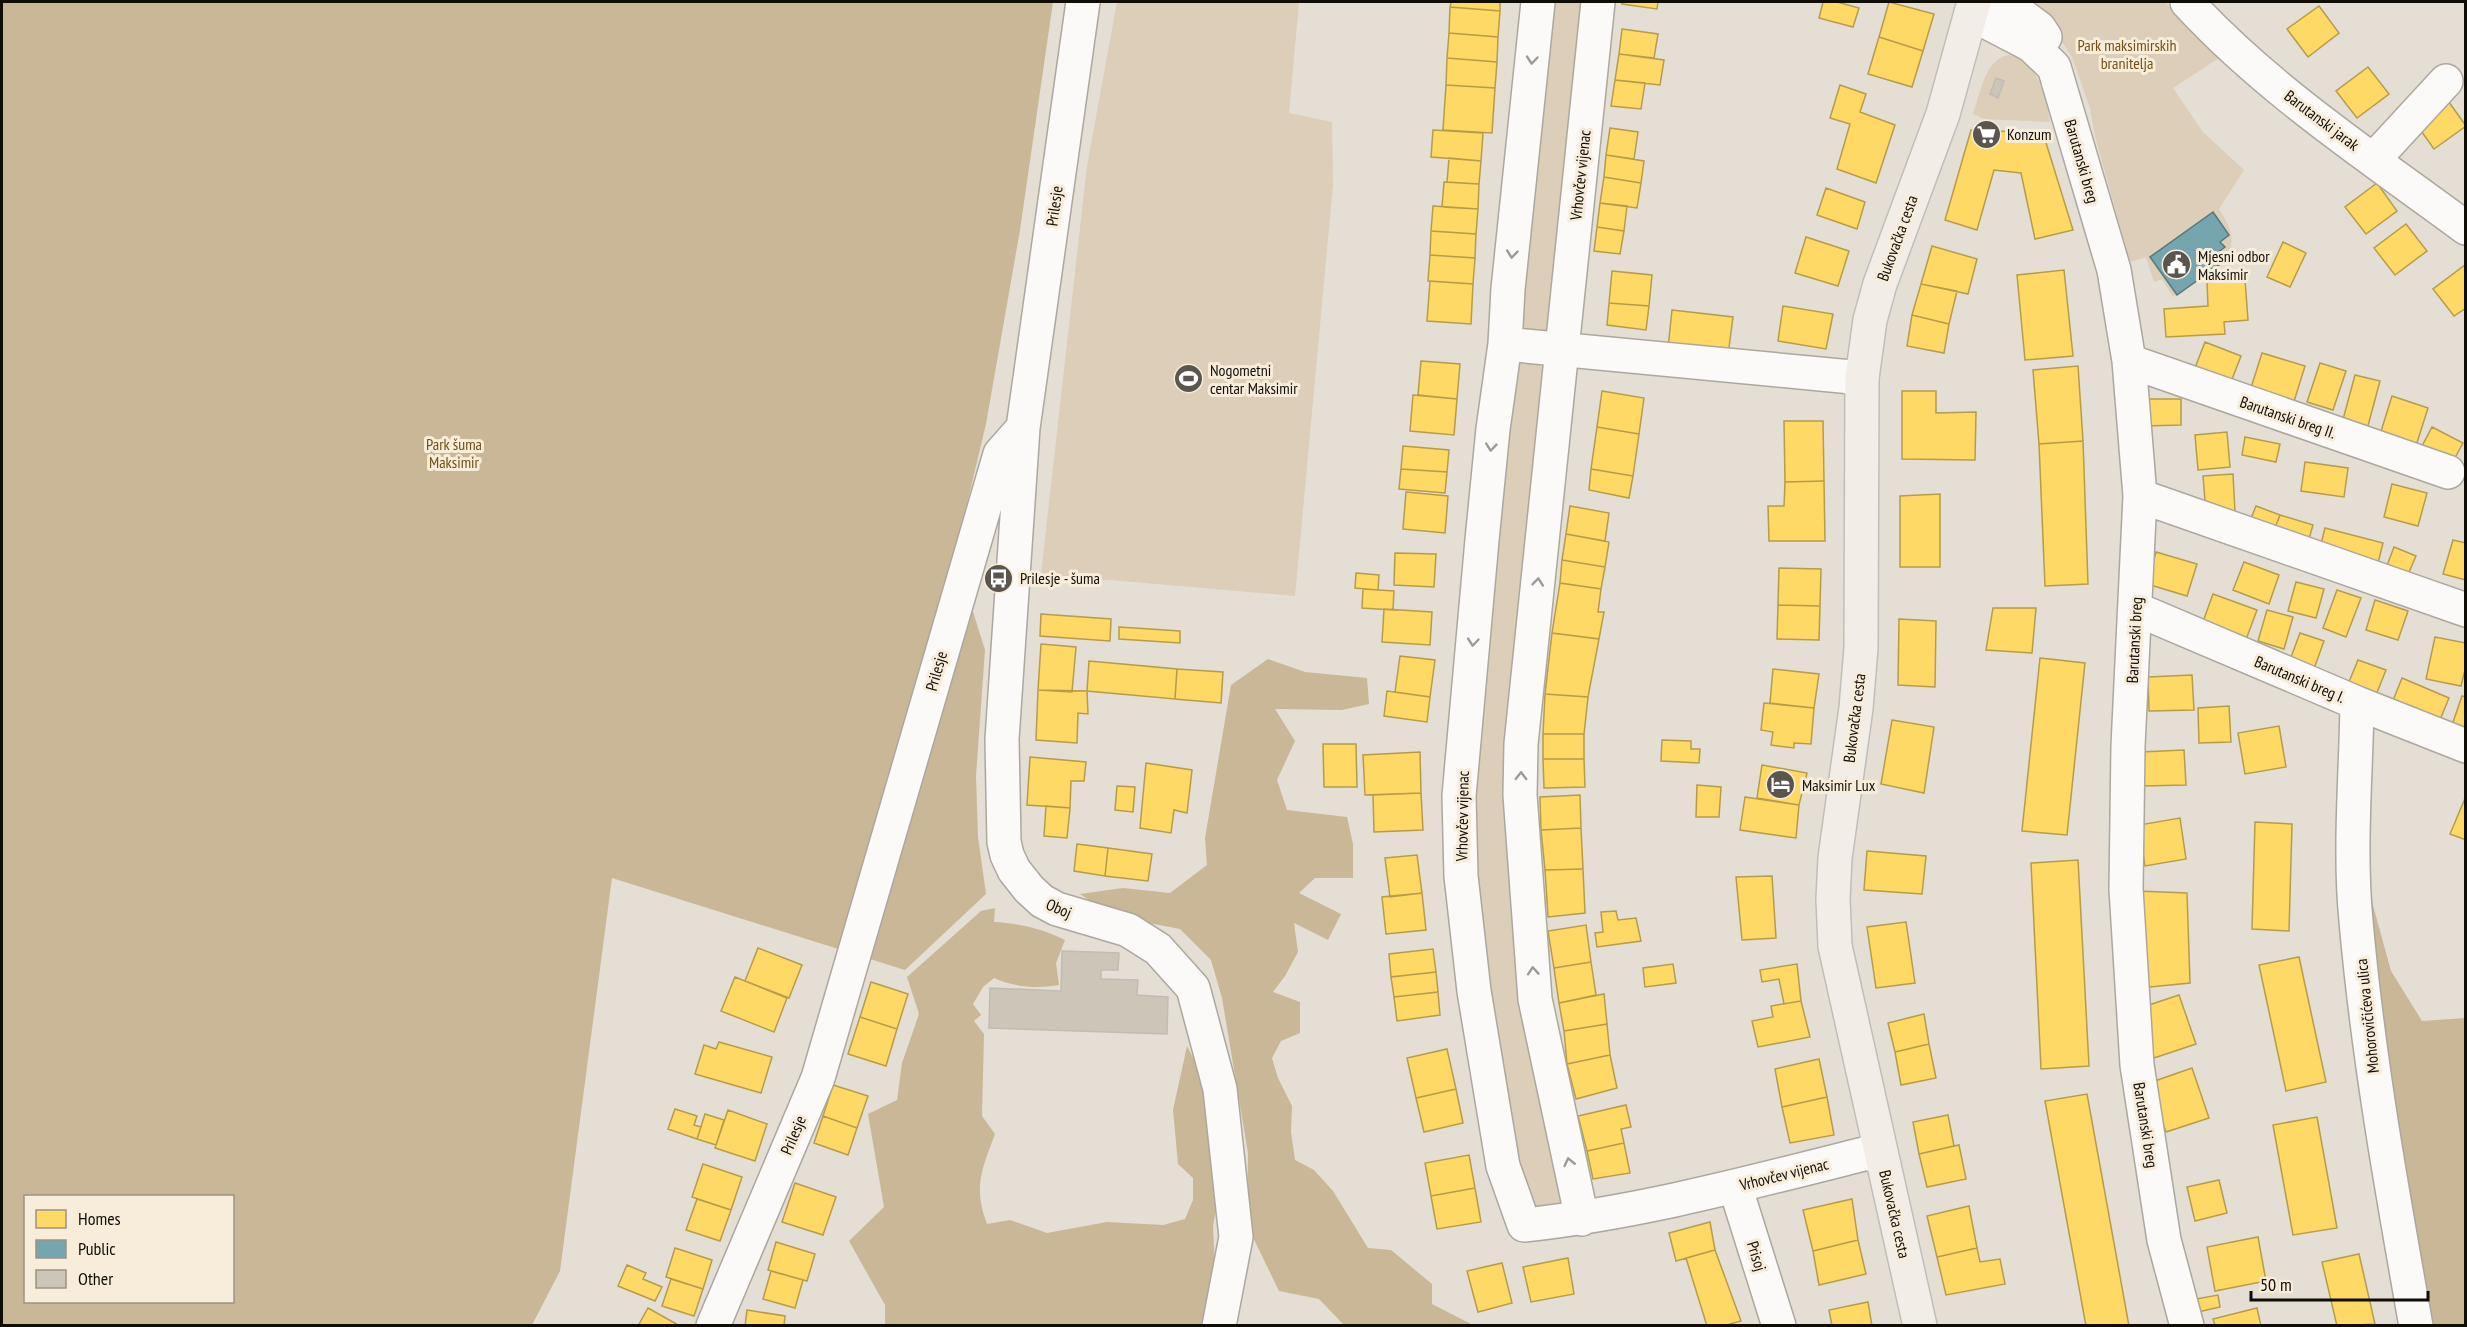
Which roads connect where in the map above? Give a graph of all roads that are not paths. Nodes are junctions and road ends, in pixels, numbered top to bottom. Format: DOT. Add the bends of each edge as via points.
graph roads {
  1 [pos="1083,2"];
  2 [pos="1538,2"];
  3 [pos="1598,2"];
  4 [pos="2187,2"];
  5 [pos="1988,6"];
  6 [pos="2458,69"];
  7 [pos="2374,159"];
  8 [pos="2466,228"];
  9 [pos="1505,344"];
  10 [pos="1563,348"];
  11 [pos="2129,361"];
  12 [pos="1862,378"];
  13 [pos="1023,428"];
  14 [pos="2448,472"];
  15 [pos="2140,496"];
  16 [pos="2136,609"];
  17 [pos="2466,610"];
  18 [pos="2357,703"];
  19 [pos="2466,746"];
  20 [pos="1880,1150"];
  21 [pos="1735,1186"];
  22 [pos="1582,1219"];
  23 [pos="1222,1324"];
  24 [pos="713,1326"];
  25 [pos="1779,1326"];
  26 [pos="1920,1326"];
  27 [pos="2187,1326"];
  28 [pos="2416,1326"];
  1 -- 13 [label="street, Prilesje"];
  2 -- 9 [label="street, Vrhovčev vijenac, one-way"];
  3 -- 10 [label="street, Vrhovčev vijenac"];
  4 -- 7 [label="street, Barutanski jarak" via="2243,58"];
  5 -- 11 [label="street, Barutanski breg" via="2054,67 2114,270"];
  5 -- 12 [label="main road, Bukovačka cesta" via="1971,68 1943,114 1880,284 1870,320"];
  6 -- 7 [label="street"];
  7 -- 8 [label="street, Barutanski jarak"];
  9 -- 10 [label="street"];
  9 -- 22 [label="street, Vrhovčev vijenac, one-way" via="1493,429 1459,796 1461,876 1474,991 1503,1166 1524,1225"];
  10 -- 12 [label="street"];
  22 -- 10 [label="street, Vrhovčev vijenac, one-way" via="1535,999 1520,795 1521,744"];
  11 -- 14 [label="street, Barutanski breg II."];
  11 -- 15 [label="street, Barutanski breg"];
  12 -- 20 [label="main road, Bukovačka cesta" via="1861,648 1834,858 1833,899 1835,946"];
  13 -- 23 [label="street, Oboj" via="1002,739 1007,855 1014,870 1042,901 1128,930 1158,949 1193,988 1220,1089 1236,1237"];
  13 -- 24 [label="street, Prilesje" via="1000,454 818,1078"];
  15 -- 16 [label="street, Barutanski breg"];
  15 -- 17 [label="street"];
  16 -- 18 [label="street, Barutanski breg I."];
  16 -- 27 [label="street, Barutanski breg" via="2128,746 2126,889 2137,1065 2164,1240"];
  18 -- 19 [label="street, Barutanski breg I."];
  18 -- 28 [label="street, Mohorovičićeva ulica" via="2354,864 2366,1028"];
  20 -- 21 [label="street, Vrhovčev vijenac"];
  20 -- 26 [label="main road, Bukovačka cesta"];
  21 -- 22 [label="street, Vrhovčev vijenac"];
  21 -- 25 [label="street, Prisoj"];
}
